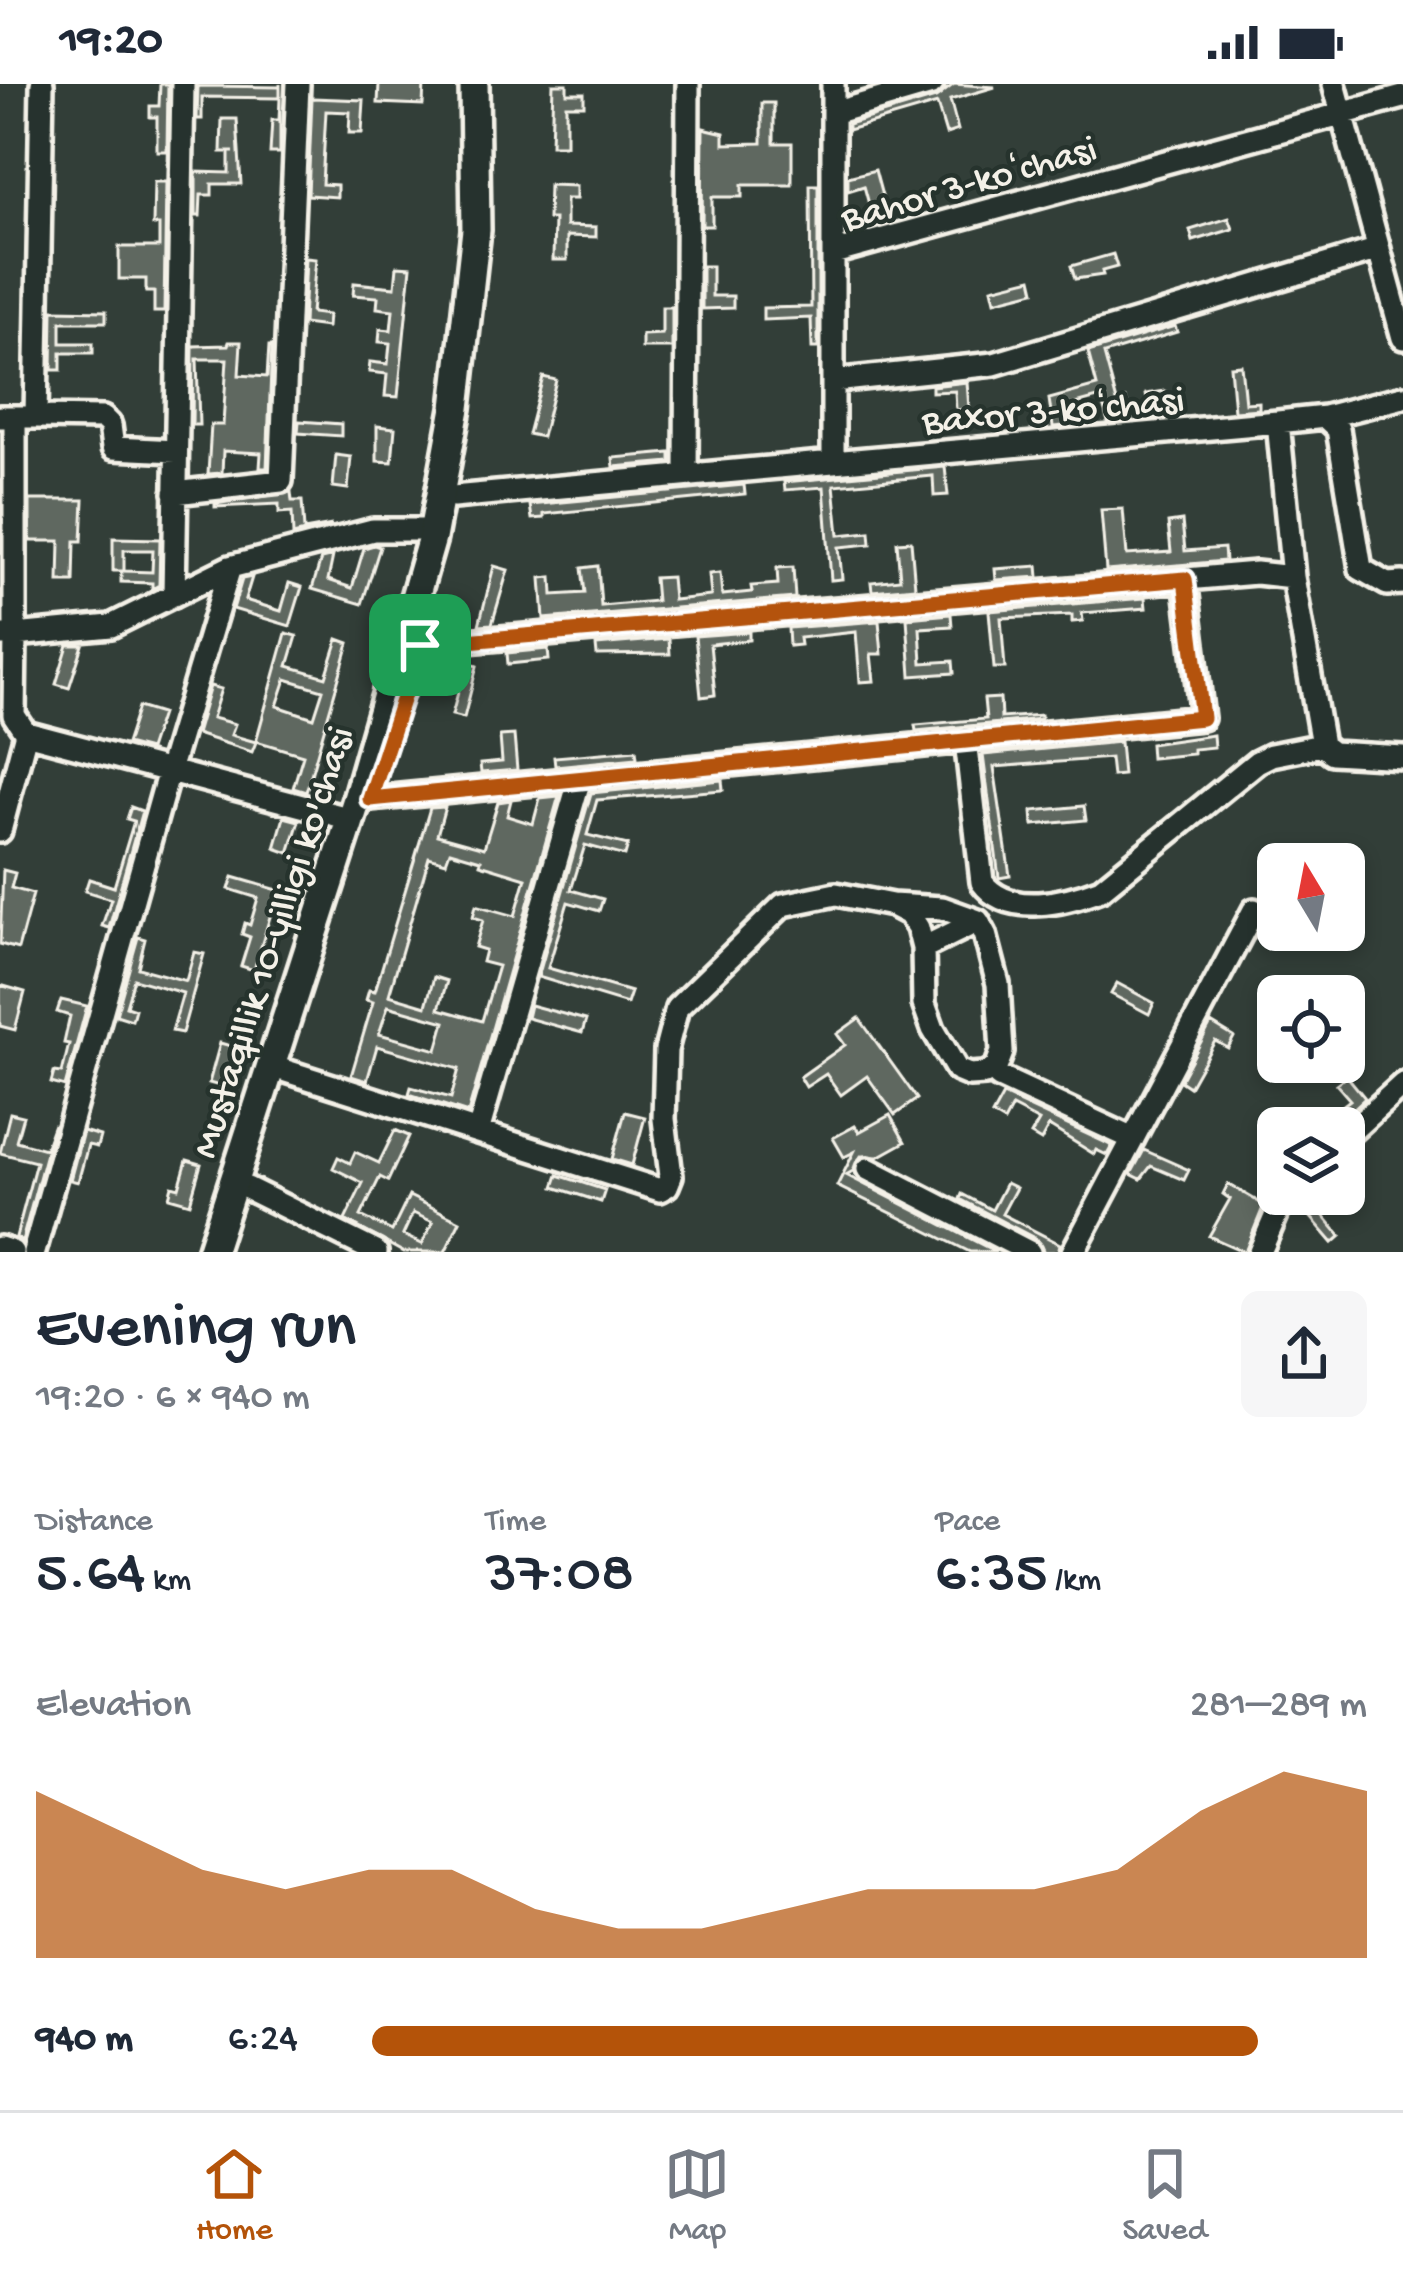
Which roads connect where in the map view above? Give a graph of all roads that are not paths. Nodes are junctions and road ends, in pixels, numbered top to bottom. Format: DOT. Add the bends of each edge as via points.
graph roads {
  1 [pos="42,84"];
  2 [pos="183,84"];
  3 [pos="298,84"];
  4 [pos="474,84"];
  5 [pos="493,84"];
  6 [pos="688,84"];
  7 [pos="833,84"];
  8 [pos="932,84"];
  9 [pos="1334,84"];
  10 [pos="1403,97"];
  11 [pos="1343,112"];
  12 [pos="833,113"];
  13 [pos="1379,249"];
  14 [pos="833,254"];
  15 [pos="1403,338"];
  16 [pos="833,381"];
  17 [pos="1403,398"];
  18 [pos="17,417"];
  19 [pos="1325,417"];
  20 [pos="1278,422"];
  21 [pos="176,451"];
  22 [pos="833,462"];
  23 [pos="686,476"];
  24 [pos="176,493"];
  25 [pos="453,496"];
  26 [pos="434,530"];
  27 [pos="230,567"];
  28 [pos="1293,578"];
  29 [pos="1185,579"];
  30 [pos="1403,583"];
  31 [pos="174,596"];
  32 [pos="7,635"];
  33 [pos="420,645"];
  34 [pos="26,733"];
  35 [pos="966,740"];
  36 [pos="1322,745"];
  37 [pos="1403,757"];
  38 [pos="169,771"];
  39 [pos="580,778"];
  40 [pos="4,804"];
  41 [pos="360,809"];
  42 [pos="0,831"];
  43 [pos="892,904"];
  44 [pos="1254,910"];
  45 [pos="978,921"];
  46 [pos="923,948"];
  47 [pos="284,1070"];
  48 [pos="999,1077"];
  49 [pos="1403,1084"];
  50 [pos="1365,1119"];
  51 [pos="478,1132"];
  52 [pos="1133,1139"];
  53 [pos="868,1169"];
  54 [pos="248,1188"];
  55 [pos="1277,1215"];
  56 [pos="34,1252"];
  57 [pos="211,1252"];
  58 [pos="227,1252"];
  59 [pos="376,1252"];
  60 [pos="1029,1252"];
  61 [pos="1073,1252"];
  62 [pos="1260,1252"];
  1 -- 18 [label="street"];
  2 -- 21 [label="street"];
  3 -- 24 [label="street" via="281,481"];
  4 -- 26 [label="main road, Mustaqillik 10-yilligi ko'chasi" via="476,230"];
  5 -- 25 [label="main road, Mustaqillik 10-yilligi ko'chasi" via="491,246"];
  6 -- 23 [label="street"];
  7 -- 12 [label="street"];
  8 -- 12 [label="street"];
  9 -- 11 [label="street"];
  10 -- 11 [label="street, Bahor 3-koʻchasi"];
  11 -- 13 [label="street"];
  11 -- 14 [label="street, Bahor 3-koʻchasi"];
  12 -- 14 [label="street"];
  13 -- 15 [label="street"];
  13 -- 16 [label="street" via="994,364"];
  14 -- 16 [label="street, Bahor 3-koʻchasi"];
  16 -- 22 [label="street, Bahor 3-koʻchasi"];
  17 -- 19 [label="street, Baxor 3-koʻchasi"];
  18 -- 21 [label="street" via="104,418 113,448"];
  18 -- 32 [label="street"];
  19 -- 20 [label="street, Baxor 3-koʻchasi"];
  19 -- 30 [label="street" via="1338,429 1361,568 1387,584"];
  20 -- 22 [label="street, Baxor 3-koʻchasi"];
  20 -- 28 [label="street"];
  21 -- 24 [label="street"];
  22 -- 23 [label="street"];
  23 -- 25 [label="street"];
  24 -- 31 [label="street"];
  25 -- 33 [label="main road, Mustaqillik 10-yilligi ko'chasi"];
  26 -- 27 [label="street" via="374,530"];
  26 -- 41 [label="main road, Mustaqillik 10-yilligi ko'chasi"];
  27 -- 31 [label="street"];
  27 -- 38 [label="street"];
  28 -- 29 [label="street"];
  28 -- 36 [label="street"];
  29 -- 33 [label="street"];
  29 -- 35 [label="street" via="1202,718"];
  31 -- 32 [label="street" via="111,626"];
  32 -- 34 [label="street" via="14,716"];
  33 -- 41 [label="main road, Mustaqillik 10-yilligi ko'chasi"];
  34 -- 38 [label="street"];
  34 -- 40 [label="street"];
  35 -- 36 [label="street" via="982,882 1032,905 1101,890 1257,762"];
  35 -- 39 [label="street"];
  36 -- 37 [label="street" via="1331,753"];
  38 -- 41 [label="street"];
  38 -- 56 [label="street"];
  39 -- 41 [label="street"];
  39 -- 51 [label="street"];
  40 -- 42 [label="street"];
  41 -- 47 [label="main road, Mustaqillik 10-yilligi ko'chasi"];
  41 -- 57 [label="main road, Mustaqillik 10-yilligi ko'chasi"];
  43 -- 45 [label="street"];
  43 -- 46 [label="street" via="919,928"];
  43 -- 51 [label="street" via="836,894 783,905 677,1008 665,1050 671,1176 660,1190"];
  44 -- 52 [label="street"];
  45 -- 46 [label="street"];
  45 -- 46 [label="street" via="1002,1032 1002,1052 985,1074 957,1070 933,1029"];
  47 -- 51 [label="street"];
  47 -- 54 [label="main road, Mustaqillik 10-yilligi ko'chasi"];
  48 -- 52 [label="street"];
  49 -- 50 [label="street"];
  52 -- 61 [label="street"];
  53 -- 60 [label="street"];
  54 -- 58 [label="main road, Mustaqillik 10-yilligi ko'chasi"];
  54 -- 59 [label="street"];
  55 -- 62 [label="street"];
}
